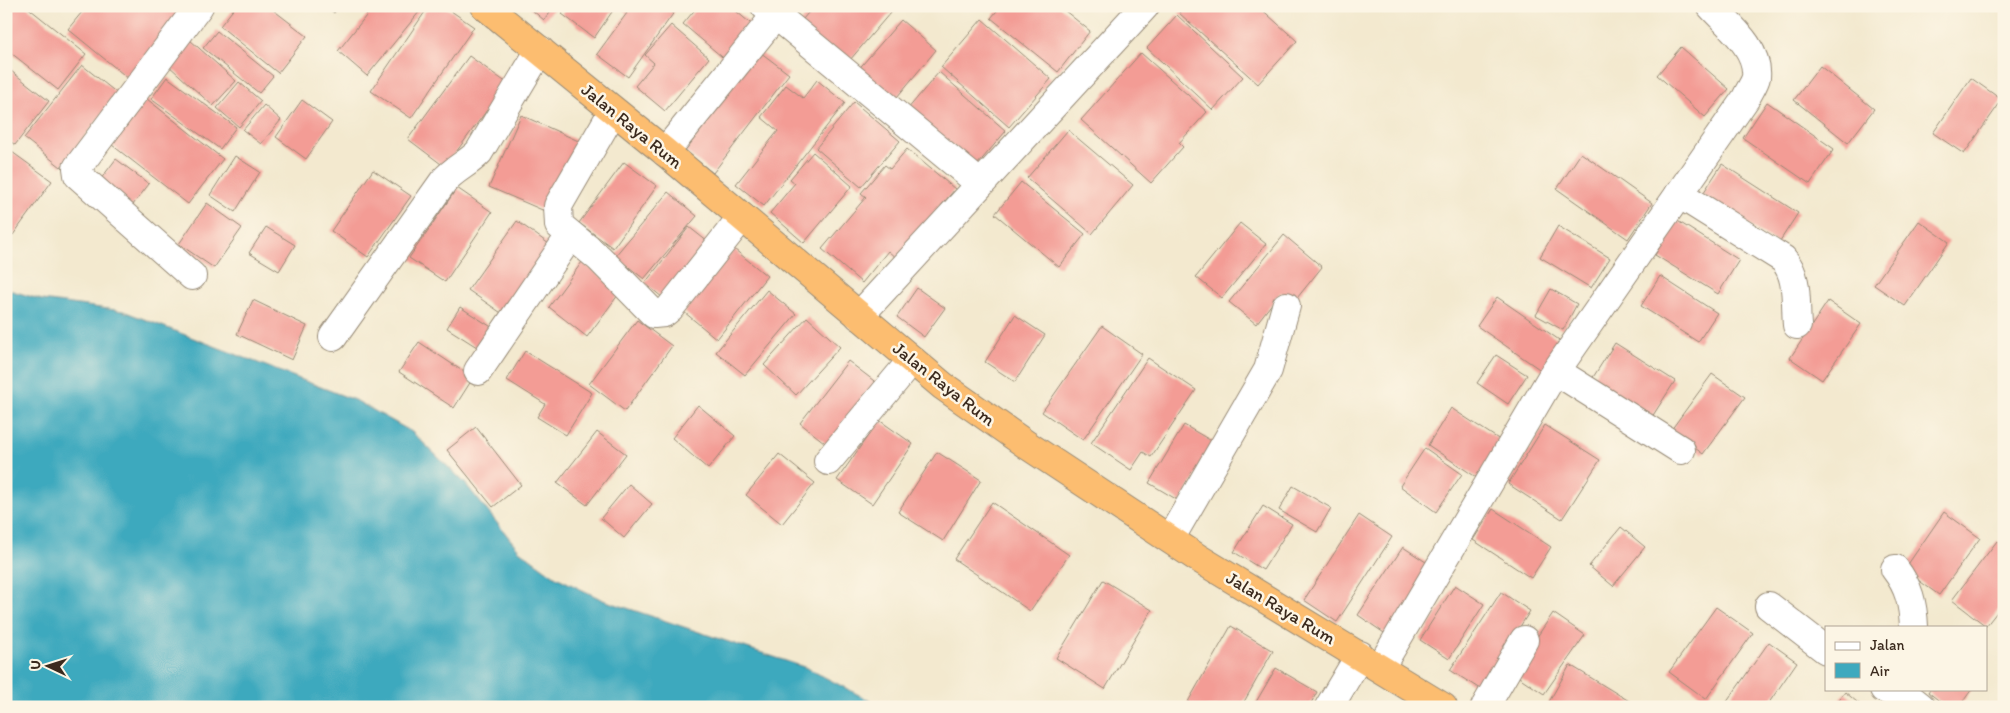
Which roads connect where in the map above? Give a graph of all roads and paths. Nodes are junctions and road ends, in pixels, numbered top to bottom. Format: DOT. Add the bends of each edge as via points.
graph roads {
  1 [pos="199,6"];
  2 [pos="485,6"];
  3 [pos="1145,6"];
  4 [pos="1711,6"];
  5 [pos="775,9"];
  6 [pos="540,50"];
  7 [pos="613,111"];
  8 [pos="665,152"];
  9 [pos="979,183"];
  10 [pos="1679,194"];
  11 [pos="742,217"];
  12 [pos="570,236"];
  13 [pos="192,276"];
  14 [pos="1286,306"];
  15 [pos="859,316"];
  16 [pos="1797,325"];
  17 [pos="333,337"];
  18 [pos="912,360"];
  19 [pos="478,371"];
  20 [pos="1556,371"];
  21 [pos="1681,450"];
  22 [pos="828,461"];
  23 [pos="1170,539"];
  24 [pos="1895,568"];
  25 [pos="1770,606"];
  26 [pos="1914,626"];
  27 [pos="1524,640"];
  28 [pos="1825,649"];
  29 [pos="1370,661"];
  30 [pos="1887,690"];
  31 [pos="1915,698"];
  32 [pos="1328,707"];
  33 [pos="1443,707"];
  34 [pos="1485,707"];
  1 -- 13 [label="street" via="77,168 78,175"];
  2 -- 6 [label="highway, Jalan Raya Rum"];
  3 -- 9 [label="street"];
  4 -- 10 [label="street" via="1746,44 1756,64 1756,78 1746,98"];
  5 -- 8 [label="street"];
  5 -- 9 [label="street"];
  6 -- 7 [label="highway, Jalan Raya Rum"];
  6 -- 17 [label="street" via="479,152 449,174"];
  7 -- 8 [label="highway, Jalan Raya Rum"];
  7 -- 12 [label="street" via="558,206 559,226"];
  8 -- 11 [label="highway, Jalan Raya Rum"];
  9 -- 15 [label="street"];
  10 -- 16 [label="street" via="1783,259 1794,276"];
  10 -- 20 [label="street"];
  11 -- 12 [label="street" via="670,308 659,314 654,314 604,263"];
  11 -- 15 [label="highway, Jalan Raya Rum"];
  12 -- 19 [label="street"];
  14 -- 23 [label="street" via="1268,370"];
  15 -- 18 [label="highway, Jalan Raya Rum"];
  18 -- 22 [label="street"];
  18 -- 23 [label="highway, Jalan Raya Rum" via="1027,445"];
  20 -- 21 [label="street"];
  20 -- 29 [label="street"];
  23 -- 29 [label="highway, Jalan Raya Rum"];
  24 -- 26 [label="street" via="1905,581 1912,599"];
  25 -- 28 [label="street"];
  27 -- 34 [label="street"];
  29 -- 32 [label="street"];
  29 -- 33 [label="highway, Jalan Raya Rum"];
  30 -- 31 [label="street"];
}
